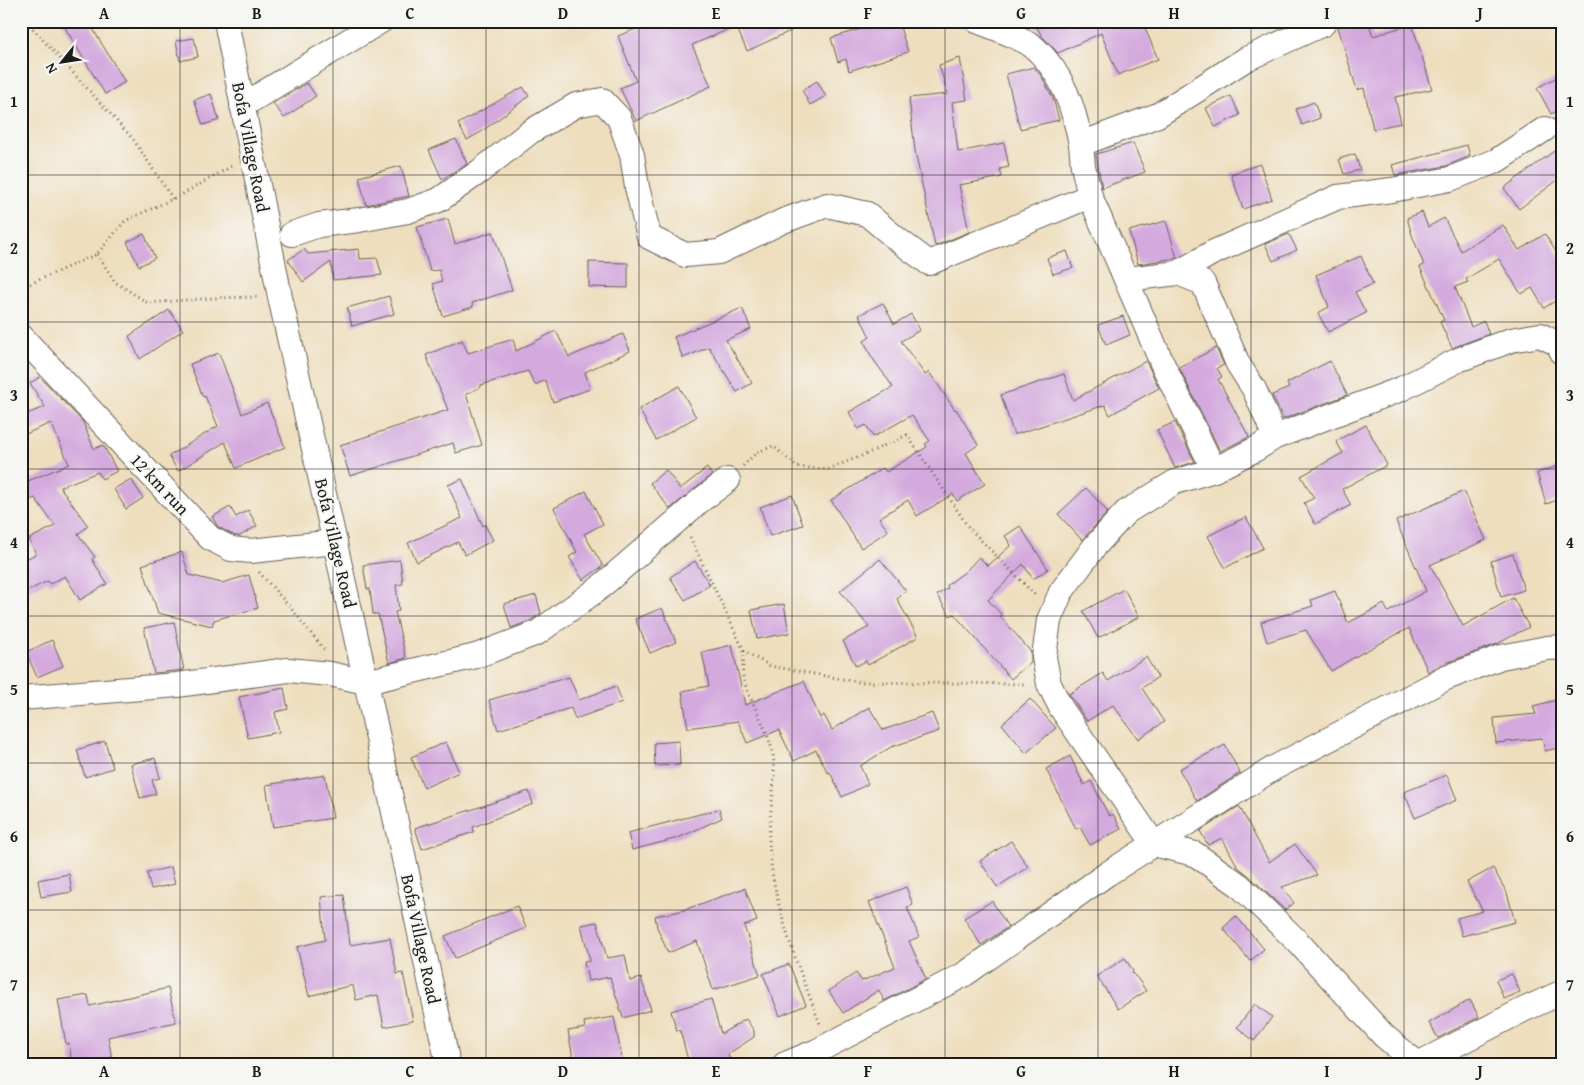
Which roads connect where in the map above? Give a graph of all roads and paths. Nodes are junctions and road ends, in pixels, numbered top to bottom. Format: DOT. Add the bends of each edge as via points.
graph roads {
  1 [pos="26,21"];
  2 [pos="226,21"];
  3 [pos="381,21"];
  4 [pos="977,21"];
  5 [pos="1323,24"];
  6 [pos="242,106"];
  7 [pos="1545,129"];
  8 [pos="1081,144"];
  9 [pos="252,154"];
  10 [pos="1090,196"];
  11 [pos="173,199"];
  12 [pos="292,234"];
  13 [pos="97,254"];
  14 [pos="1178,273"];
  15 [pos="1126,279"];
  16 [pos="21,288"];
  17 [pos="280,297"];
  18 [pos="21,336"];
  19 [pos="1563,354"];
  20 [pos="1275,437"];
  21 [pos="1214,470"];
  22 [pos="728,480"];
  23 [pos="680,518"];
  24 [pos="335,542"];
  25 [pos="240,550"];
  26 [pos="1052,613"];
  27 [pos="1563,647"];
  28 [pos="744,651"];
  29 [pos="356,680"];
  30 [pos="1049,684"];
  31 [pos="21,698"];
  32 [pos="1154,844"];
  33 [pos="1563,992"];
  34 [pos="823,1053"];
  35 [pos="448,1064"];
  36 [pos="785,1064"];
  37 [pos="1418,1064"];
  1 -- 11 [label="path" via="133,140"];
  2 -- 6 [label="street, Bofa Village Road"];
  3 -- 6 [label="street"];
  4 -- 8 [label="street" via="1035,48 1059,78 1074,112"];
  5 -- 8 [label="street" via="1246,59 1158,115"];
  6 -- 9 [label="street, Bofa Village Road"];
  7 -- 14 [label="street" via="1487,165 1450,179 1338,197 1212,253"];
  8 -- 10 [label="street"];
  9 -- 11 [label="path"];
  9 -- 17 [label="street, Bofa Village Road"];
  10 -- 12 [label="street" via="929,263 867,214 827,205 783,221 720,252 685,255 649,237 632,155 619,118 602,100 576,105 530,132 439,200 408,211 319,225"];
  10 -- 15 [label="street"];
  11 -- 13 [label="path" via="125,221"];
  13 -- 16 [label="path"];
  13 -- 17 [label="path" via="115,282 148,303"];
  14 -- 15 [label="street"];
  14 -- 20 [label="street" via="1203,283 1238,364 1254,389"];
  15 -- 21 [label="street"];
  17 -- 24 [label="street, Bofa Village Road"];
  18 -- 25 [label="street, 12 km run" via="210,538 231,550"];
  19 -- 20 [label="street" via="1558,344 1540,335 1511,340 1458,360 1401,389"];
  20 -- 21 [label="street"];
  21 -- 26 [label="street" via="1175,482 1126,512 1095,546 1061,592"];
  22 -- 23 [label="street"];
  22 -- 26 [label="path" via="756,453 772,446 797,468 828,469 907,435 969,528"];
  23 -- 28 [label="path"];
  23 -- 29 [label="street" via="598,588 537,633 476,656"];
  24 -- 25 [label="street, 12 km run"];
  24 -- 29 [label="street, Bofa Village Road"];
  25 -- 29 [label="path"];
  26 -- 30 [label="street" via="1044,657"];
  27 -- 32 [label="street" via="1502,657 1446,678 1274,768"];
  28 -- 30 [label="path" via="770,666 859,682"];
  28 -- 34 [label="path" via="744,679 765,728 773,757 769,838 774,889"];
  29 -- 31 [label="street" via="288,670 177,686"];
  29 -- 35 [label="street, Bofa Village Road"];
  30 -- 32 [label="street"];
  32 -- 34 [label="street" via="965,974"];
  32 -- 37 [label="street" via="1195,854 1239,885 1298,942 1384,1036"];
  33 -- 37 [label="street"];
  34 -- 36 [label="street"];
}
